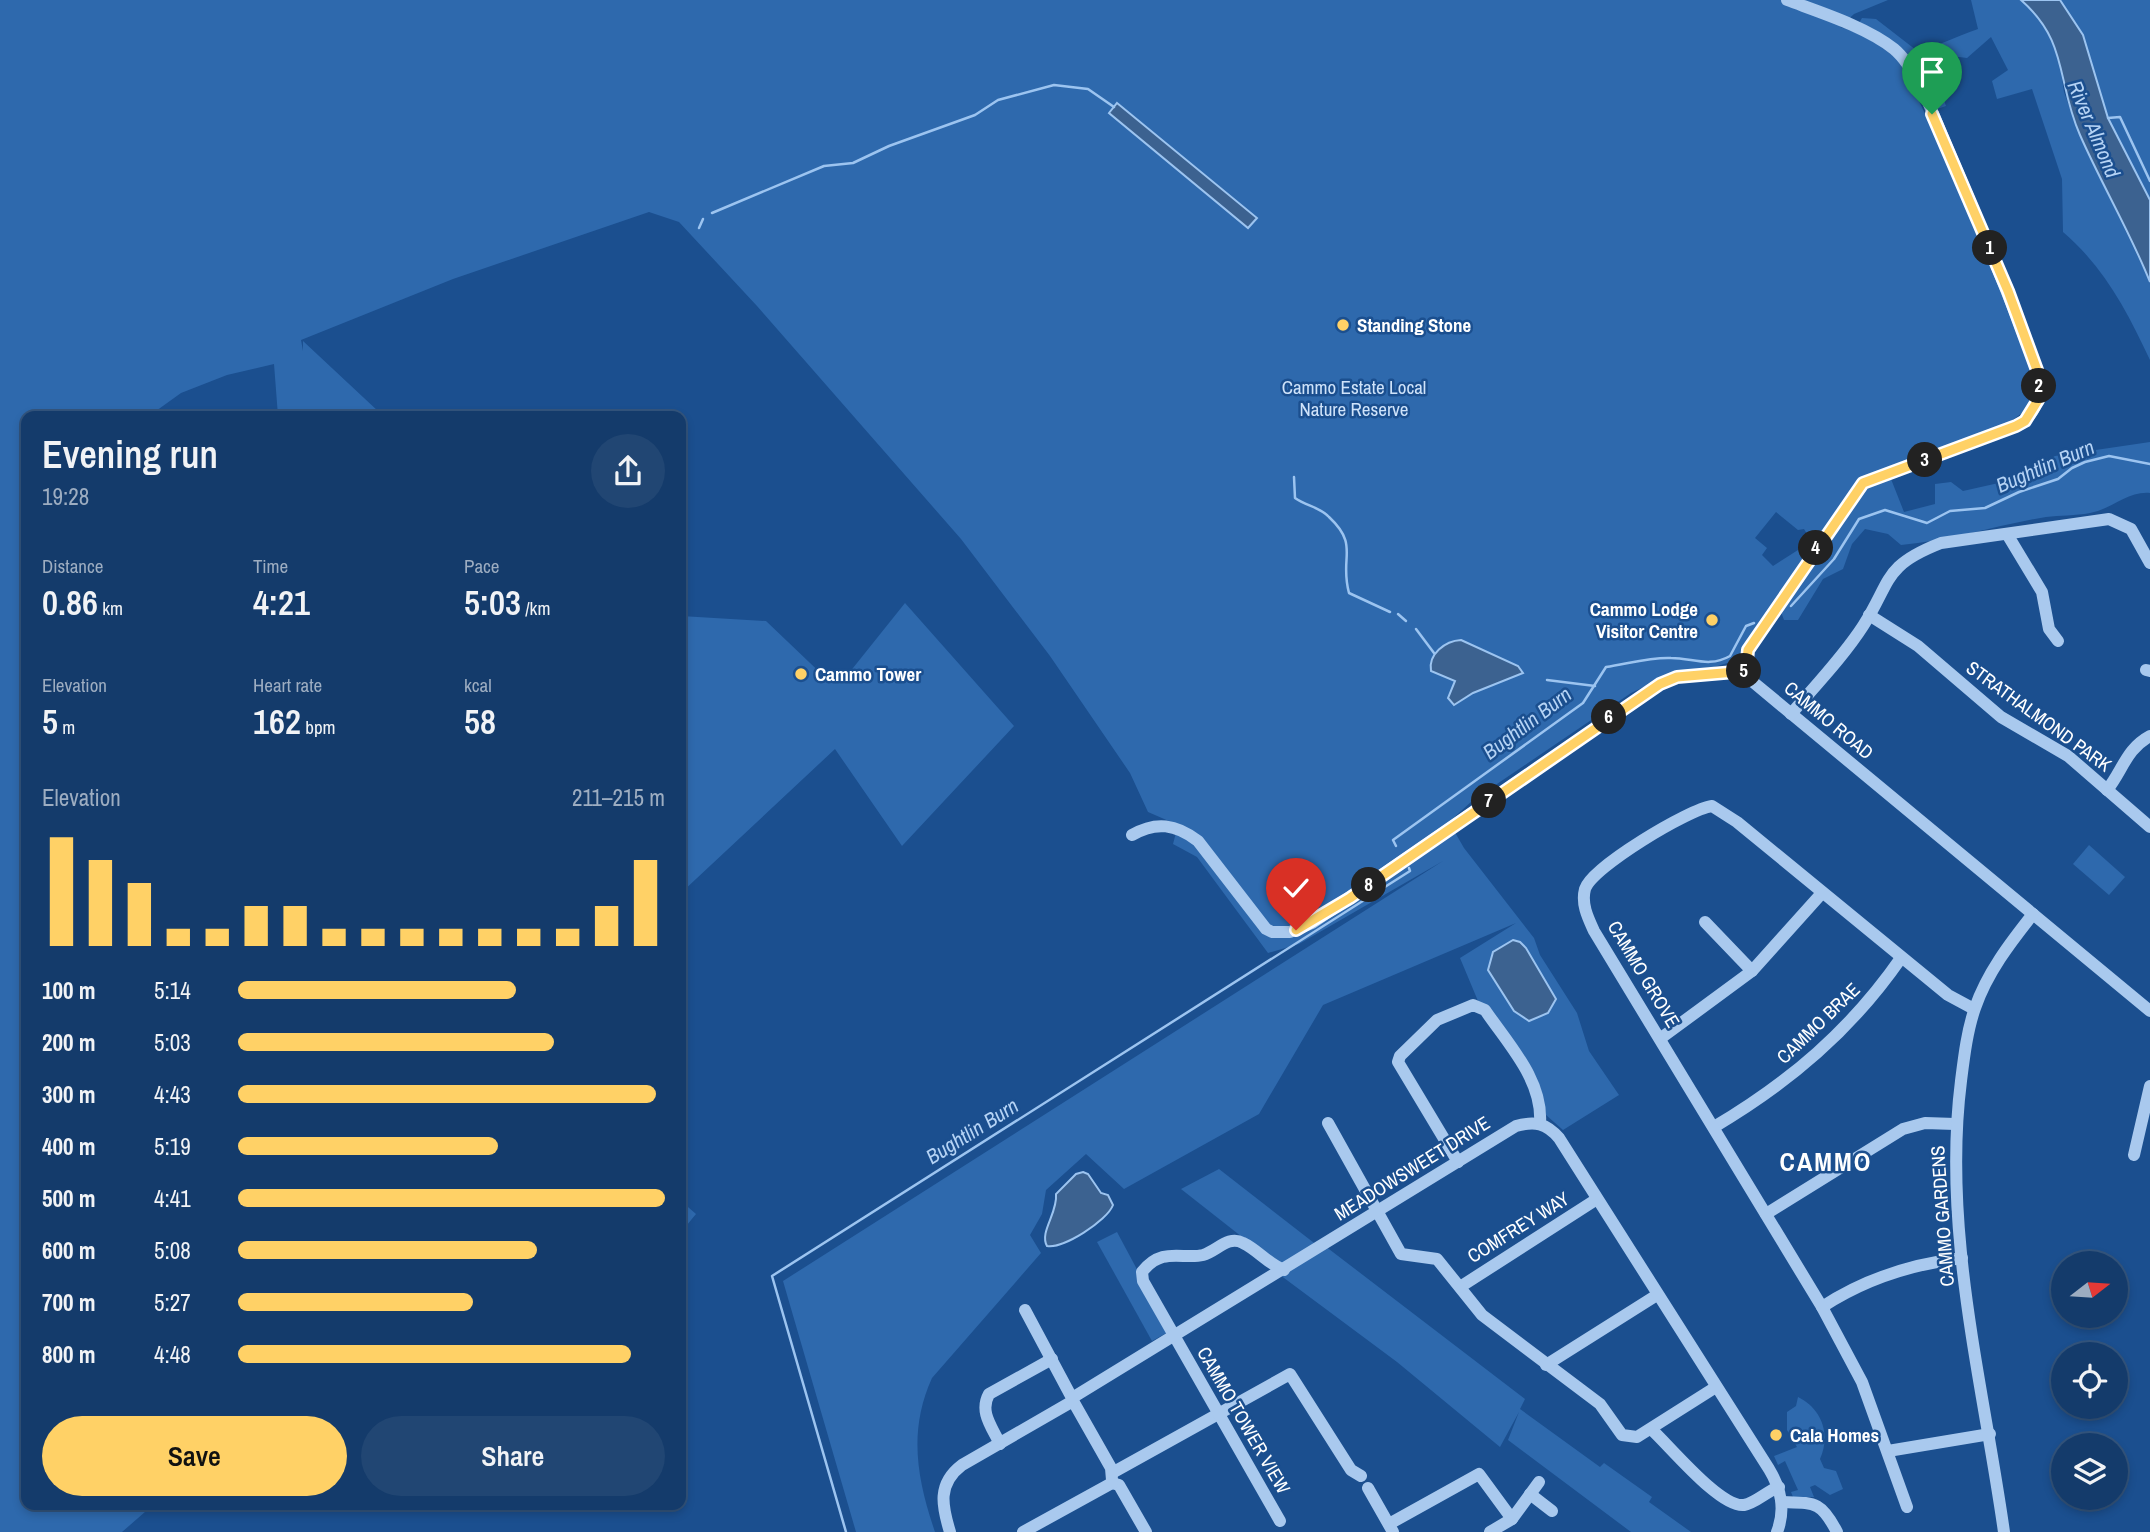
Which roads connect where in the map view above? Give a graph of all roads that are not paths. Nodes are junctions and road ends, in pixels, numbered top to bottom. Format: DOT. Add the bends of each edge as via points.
graph roads {
  1 [pos="1787,0"];
  2 [pos="2007,534"];
  3 [pos="2150,563"];
  4 [pos="1869,615"];
  5 [pos="2058,641"];
  6 [pos="1746,671"];
  7 [pos="1791,714"];
  8 [pos="2150,736"];
  9 [pos="2107,790"];
  10 [pos="2150,827"];
  11 [pos="1132,835"];
  12 [pos="1822,893"];
  13 [pos="2033,914"];
  14 [pos="1706,922"];
  15 [pos="1901,958"];
  16 [pos="1752,971"];
  17 [pos="1974,1009"];
  18 [pos="2150,1012"];
  19 [pos="1661,1038"];
  20 [pos="2150,1086"];
  21 [pos="1540,1123"];
  22 [pos="1328,1124"];
  23 [pos="1955,1124"];
  24 [pos="1714,1127"];
  25 [pos="2134,1155"];
  26 [pos="1458,1162"];
  27 [pos="1597,1199"];
  28 [pos="1377,1212"];
  29 [pos="1766,1214"];
  30 [pos="1962,1258"];
  31 [pos="1284,1270"];
  32 [pos="1460,1287"];
  33 [pos="1657,1295"];
  34 [pos="1822,1307"];
  35 [pos="1024,1310"];
  36 [pos="1175,1337"];
  37 [pos="1052,1359"];
  38 [pos="1546,1365"];
  39 [pos="1716,1387"];
  40 [pos="1073,1400"];
  41 [pos="1219,1415"];
  42 [pos="1651,1429"];
  43 [pos="1990,1434"];
  44 [pos="1000,1444"];
  45 [pos="1888,1451"];
  46 [pos="1361,1476"];
  47 [pos="1112,1478"];
  48 [pos="1539,1482"];
  49 [pos="1779,1487"];
  50 [pos="1368,1488"];
  51 [pos="1530,1494"];
  52 [pos="1782,1502"];
  53 [pos="1907,1507"];
  54 [pos="1552,1511"];
  55 [pos="1280,1521"];
  56 [pos="1508,1525"];
  57 [pos="1391,1528"];
  58 [pos="950,1532"];
  59 [pos="1023,1532"];
  60 [pos="1146,1532"];
  61 [pos="1490,1532"];
  62 [pos="1777,1532"];
  63 [pos="1837,1532"];
  64 [pos="2004,1532"];
  1 -- 6 [label="street" via="1877,38 1903,60 1980,225 2037,370 2039,386 2036,406 2025,421 1858,487 1748,650"];
  2 -- 3 [label="street" via="2109,519 2131,529"];
  2 -- 4 [label="street" via="1941,543 1911,557 1887,578"];
  2 -- 5 [label="street" via="2042,592 2049,629"];
  4 -- 7 [label="street"];
  4 -- 9 [label="street, STRATHALMOND PARK" via="1918,646 2001,716 2068,756"];
  6 -- 7 [label="street, CAMMO ROAD"];
  6 -- 11 [label="street" via="1677,677 1660,684 1350,898 1296,930 1278,933 1266,929 1188,833 1154,825"];
  7 -- 13 [label="street, CAMMO ROAD"];
  8 -- 9 [label="street" via="2125,757 2122,771"];
  9 -- 10 [label="street, STRATHALMOND PARK"];
  12 -- 15 [label="street, CAMMO GROVE"];
  12 -- 16 [label="street"];
  12 -- 19 [label="street, CAMMO GROVE" via="1712,806 1687,814 1595,873 1585,889 1588,918"];
  13 -- 17 [label="street, CAMMO GARDENS" via="2002,955"];
  13 -- 18 [label="street, CAMMO ROAD"];
  14 -- 16 [label="street"];
  15 -- 17 [label="street, CAMMO GROVE"];
  15 -- 24 [label="street, CAMMO BRAE" via="1875,995 1819,1054"];
  16 -- 19 [label="street"];
  17 -- 23 [label="street, CAMMO GARDENS"];
  19 -- 24 [label="street, CAMMO GROVE"];
  20 -- 25 [label="street"];
  21 -- 26 [label="street, MEADOWSWEET DRIVE" via="1516,1126"];
  21 -- 26 [label="street" via="1535,1088 1485,1010 1473,1005 1437,1020 1398,1062"];
  21 -- 27 [label="street" via="1559,1138"];
  22 -- 28 [label="street"];
  23 -- 29 [label="street" via="1925,1123 1903,1129"];
  23 -- 30 [label="street, CAMMO GARDENS"];
  24 -- 29 [label="street, CAMMO GROVE"];
  26 -- 28 [label="street, MEADOWSWEET DRIVE"];
  27 -- 32 [label="street, COMFREY WAY"];
  27 -- 33 [label="street"];
  28 -- 31 [label="street, MEADOWSWEET DRIVE"];
  28 -- 32 [label="street" via="1401,1254 1437,1259"];
  29 -- 34 [label="street, CAMMO GROVE"];
  30 -- 34 [label="street" via="1879,1278"];
  30 -- 43 [label="street, CAMMO GARDENS"];
  31 -- 36 [label="street, MEADOWSWEET DRIVE"];
  31 -- 36 [label="street, CAMMO TOWER VIEW" via="1242,1242 1227,1241 1199,1256 1169,1255 1146,1266 1143,1280"];
  32 -- 38 [label="street" via="1482,1315"];
  33 -- 38 [label="street"];
  33 -- 39 [label="street"];
  34 -- 45 [label="street, CAMMO GROVE" via="1862,1382"];
  35 -- 37 [label="street"];
  36 -- 40 [label="street, MEADOWSWEET DRIVE"];
  36 -- 41 [label="street, CAMMO TOWER VIEW"];
  37 -- 40 [label="street"];
  37 -- 44 [label="street" via="989,1394 986,1416"];
  38 -- 42 [label="street" via="1600,1404 1622,1435 1637,1437"];
  39 -- 42 [label="street"];
  39 -- 49 [label="street"];
  40 -- 44 [label="street, MEADOWSWEET DRIVE"];
  40 -- 47 [label="street"];
  41 -- 46 [label="street" via="1290,1374 1351,1470"];
  41 -- 47 [label="street"];
  41 -- 55 [label="street, CAMMO TOWER VIEW"];
  42 -- 49 [label="street" via="1673,1448 1688,1470 1733,1503 1748,1504"];
  43 -- 45 [label="street"];
  43 -- 64 [label="street, CAMMO GARDENS"];
  44 -- 58 [label="street, MEADOWSWEET DRIVE" via="947,1479 942,1498"];
  45 -- 53 [label="street, CAMMO GROVE"];
  47 -- 59 [label="street"];
  47 -- 60 [label="street"];
  48 -- 51 [label="street"];
  49 -- 52 [label="street"];
  50 -- 57 [label="street"];
  51 -- 54 [label="street"];
  51 -- 56 [label="street"];
  52 -- 62 [label="street"];
  52 -- 63 [label="street" via="1819,1505"];
  56 -- 57 [label="street" via="1479,1474"];
  56 -- 61 [label="street"];
}
